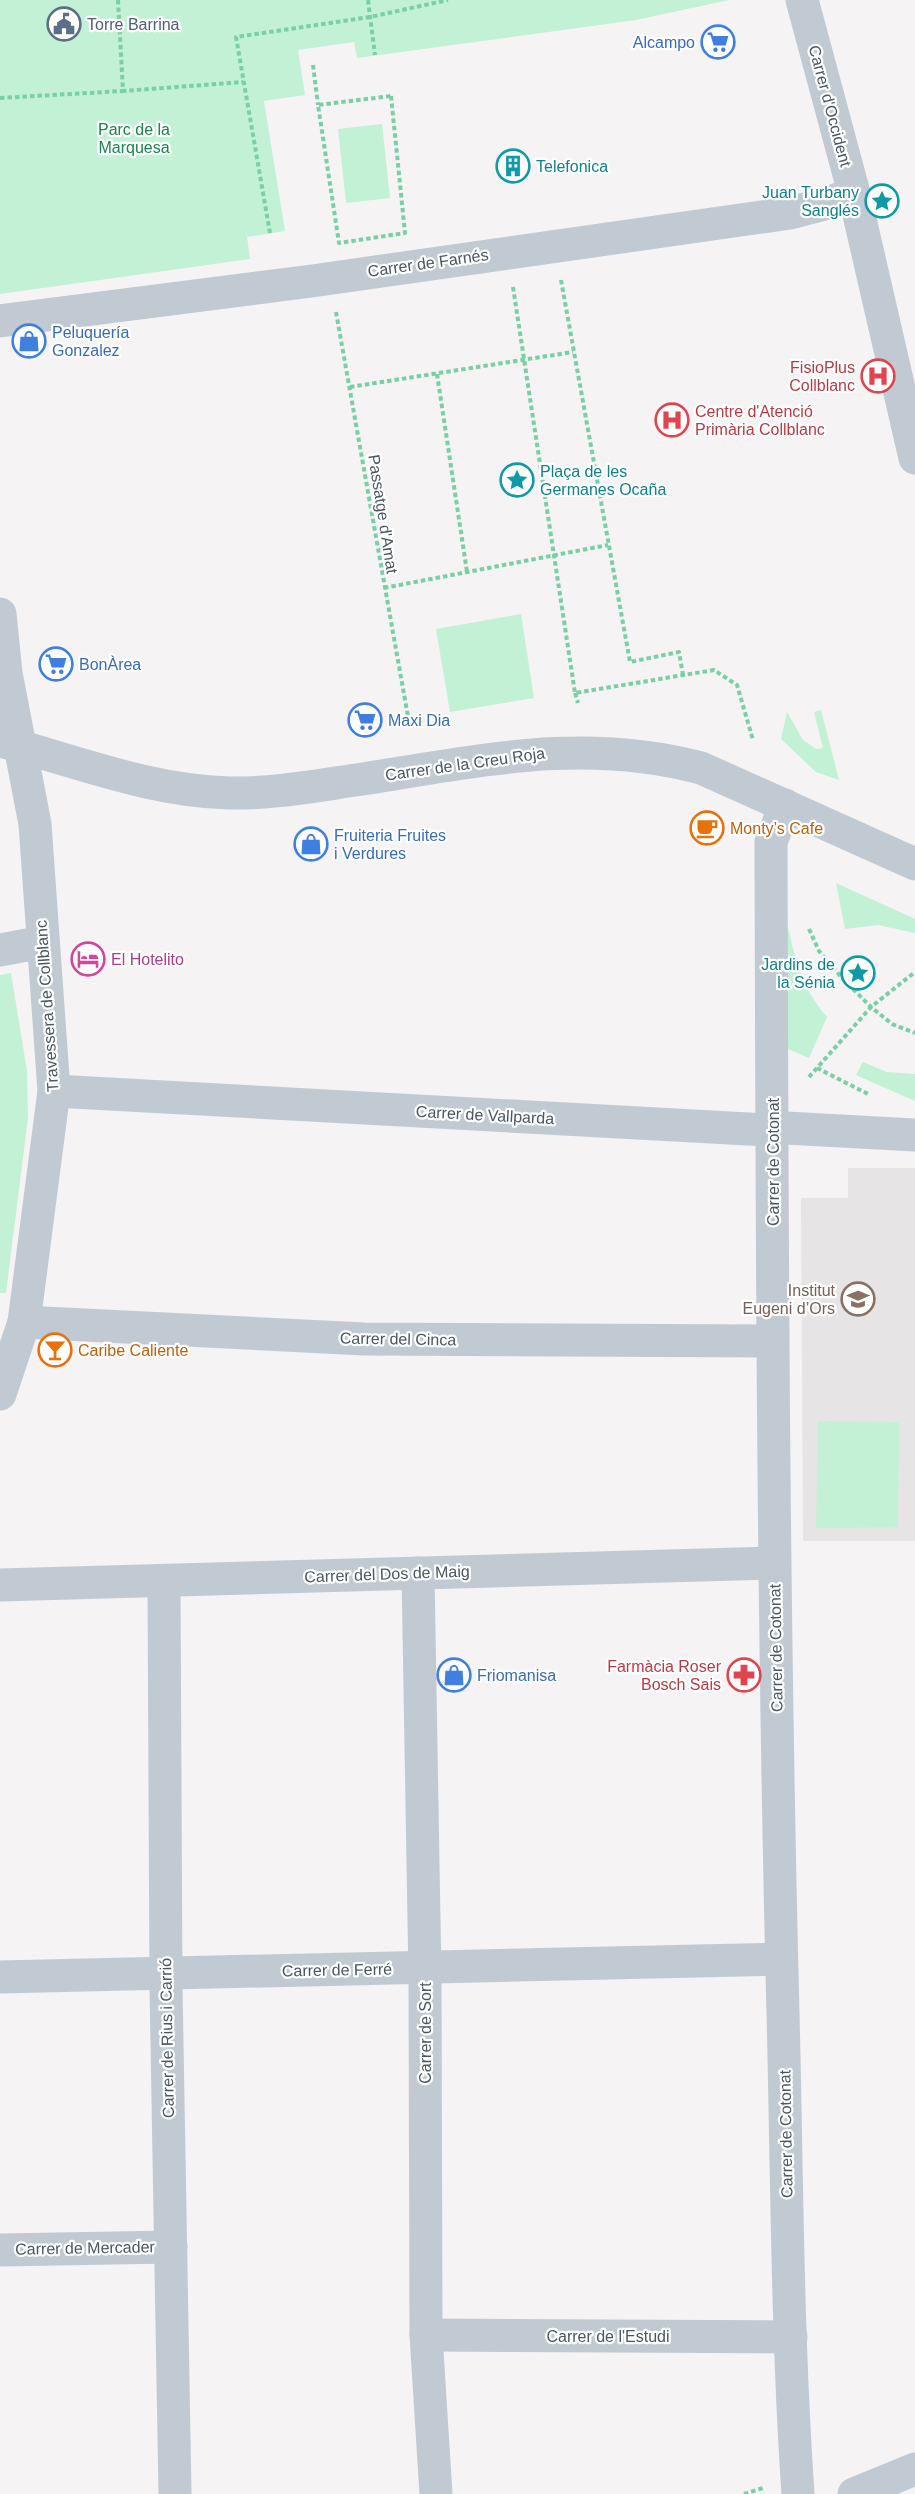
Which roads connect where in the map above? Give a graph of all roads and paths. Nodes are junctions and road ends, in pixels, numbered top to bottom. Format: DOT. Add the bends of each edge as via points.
graph roads {
  1 [pos="118,0"];
  2 [pos="368,0"];
  3 [pos="448,0"];
  4 [pos="802,0"];
  5 [pos="370,17"];
  6 [pos="375,56"];
  7 [pos="312,65"];
  8 [pos="243,82"];
  9 [pos="123,91"];
  10 [pos="0,97"];
  11 [pos="318,105"];
  12 [pos="854,193"];
  13 [pos="270,233"];
  14 [pos="561,279"];
  15 [pos="513,285"];
  16 [pos="334,303"];
  17 [pos="0,321"];
  18 [pos="573,352"];
  19 [pos="525,360"];
  20 [pos="437,374"];
  21 [pos="350,387"];
  22 [pos="908,405"];
  23 [pos="915,458"];
  24 [pos="608,545"];
  25 [pos="554,555"];
  26 [pos="467,572"];
  27 [pos="384,588"];
  28 [pos="0,614"];
  29 [pos="683,675"];
  30 [pos="575,693"];
  31 [pos="578,703"];
  32 [pos="410,728"];
  33 [pos="753,740"];
  34 [pos="11,744"];
  35 [pos="784,805"];
  36 [pos="915,864"];
  37 [pos="806,922"];
  38 [pos="43,942"];
  39 [pos="0,950"];
  40 [pos="915,972"];
  41 [pos="871,1007"];
  42 [pos="915,1033"];
  43 [pos="801,1085"];
  44 [pos="54,1091"];
  45 [pos="773,1130"];
  46 [pos="915,1135"];
  47 [pos="24,1322"];
  48 [pos="772,1341"];
  49 [pos="0,1394"];
  50 [pos="774,1563"];
  51 [pos="418,1573"];
  52 [pos="164,1582"];
  53 [pos="0,1585"];
  54 [pos="781,1959"];
  55 [pos="425,1968"];
  56 [pos="166,1974"];
  57 [pos="0,1977"];
  58 [pos="171,2247"];
  59 [pos="0,2250"];
  60 [pos="426,2335"];
  61 [pos="791,2337"];
  62 [pos="915,2470"];
  63 [pos="175,2494"];
  64 [pos="436,2494"];
  65 [pos="798,2494"];
  66 [pos="854,2494"];
  1 -- 9 [label="path"];
  2 -- 5 [label="path"];
  3 -- 5 [label="path"];
  4 -- 12 [label="street, Carrer d'Occident"];
  5 -- 6 [label="path"];
  5 -- 8 [label="path" via="236,37"];
  7 -- 11 [label="path"];
  8 -- 9 [label="path"];
  8 -- 13 [label="path"];
  9 -- 10 [label="path"];
  11 -- 11 [label="path, Carrer de Farnés" via="391,96 405,233 339,243"];
  12 -- 17 [label="street, Carrer de Farnés" via="790,213"];
  12 -- 22 [label="street, Carrer d'Occident"];
  14 -- 18 [label="path"];
  15 -- 19 [label="path"];
  16 -- 21 [label="path, Passatge d'Amat"];
  18 -- 19 [label="path"];
  18 -- 24 [label="path"];
  19 -- 20 [label="path"];
  19 -- 25 [label="path"];
  20 -- 21 [label="path"];
  20 -- 26 [label="path"];
  21 -- 27 [label="path, Passatge d'Amat"];
  22 -- 23 [label="street, Carrer d'Occident"];
  24 -- 25 [label="path"];
  24 -- 29 [label="path" via="630,662 679,652"];
  25 -- 26 [label="path"];
  25 -- 30 [label="path"];
  26 -- 27 [label="path"];
  27 -- 32 [label="path, Passatge d'Amat"];
  28 -- 34 [label="street, Travessera de Collblanc"];
  29 -- 30 [label="path"];
  29 -- 33 [label="path" via="714,670 737,685"];
  30 -- 31 [label="path"];
  34 -- 35 [label="street, Carrer de la Creu Roja" via="96,770 171,786 230,793 289,790 523,755 629,754 701,768"];
  34 -- 38 [label="street, Travessera de Collblanc" via="35,824"];
  35 -- 36 [label="street, Carrer de la Creu Roja"];
  35 -- 45 [label="street, Carrer de Cotonat" via="771,842"];
  37 -- 41 [label="path" via="819,951"];
  38 -- 39 [label="street"];
  38 -- 44 [label="street, Travessera de Collblanc"];
  40 -- 41 [label="path"];
  41 -- 42 [label="path" via="892,1024"];
  41 -- 43 [label="path"];
  44 -- 45 [label="street, Carrer de Vallparda"];
  44 -- 47 [label="street, Travessera de Collblanc"];
  45 -- 46 [label="street, Carrer de Vallparda"];
  45 -- 48 [label="street, Carrer de Cotonat"];
  47 -- 48 [label="street, Carrer del Cinca" via="364,1340"];
  47 -- 49 [label="street, Travessera de Collblanc"];
  48 -- 50 [label="street, Carrer de Cotonat"];
  50 -- 51 [label="street, Carrer del Dos de Maig"];
  50 -- 54 [label="street, Carrer de Cotonat"];
  51 -- 52 [label="street, Carrer del Dos de Maig"];
  51 -- 55 [label="street, Carrer de Sort"];
  52 -- 53 [label="street, Carrer del Dos de Maig"];
  52 -- 56 [label="street, Carrer de Rius i Carrió"];
  54 -- 55 [label="street, Carrer de Ferré"];
  54 -- 61 [label="street, Carrer de Cotonat"];
  55 -- 56 [label="street, Carrer de Ferré"];
  55 -- 60 [label="street, Carrer de Sort"];
  56 -- 57 [label="street, Carrer de Ferré"];
  56 -- 58 [label="street, Carrer de Rius i Carrió"];
  58 -- 59 [label="street, Carrer de Mercader"];
  58 -- 63 [label="street, Carrer de Rius i Carrió"];
  60 -- 61 [label="street, Carrer de l'Estudi"];
  60 -- 64 [label="street, Carrer de Sort"];
  61 -- 65 [label="street, Carrer de Cotonat"];
  62 -- 66 [label="street"];
}
